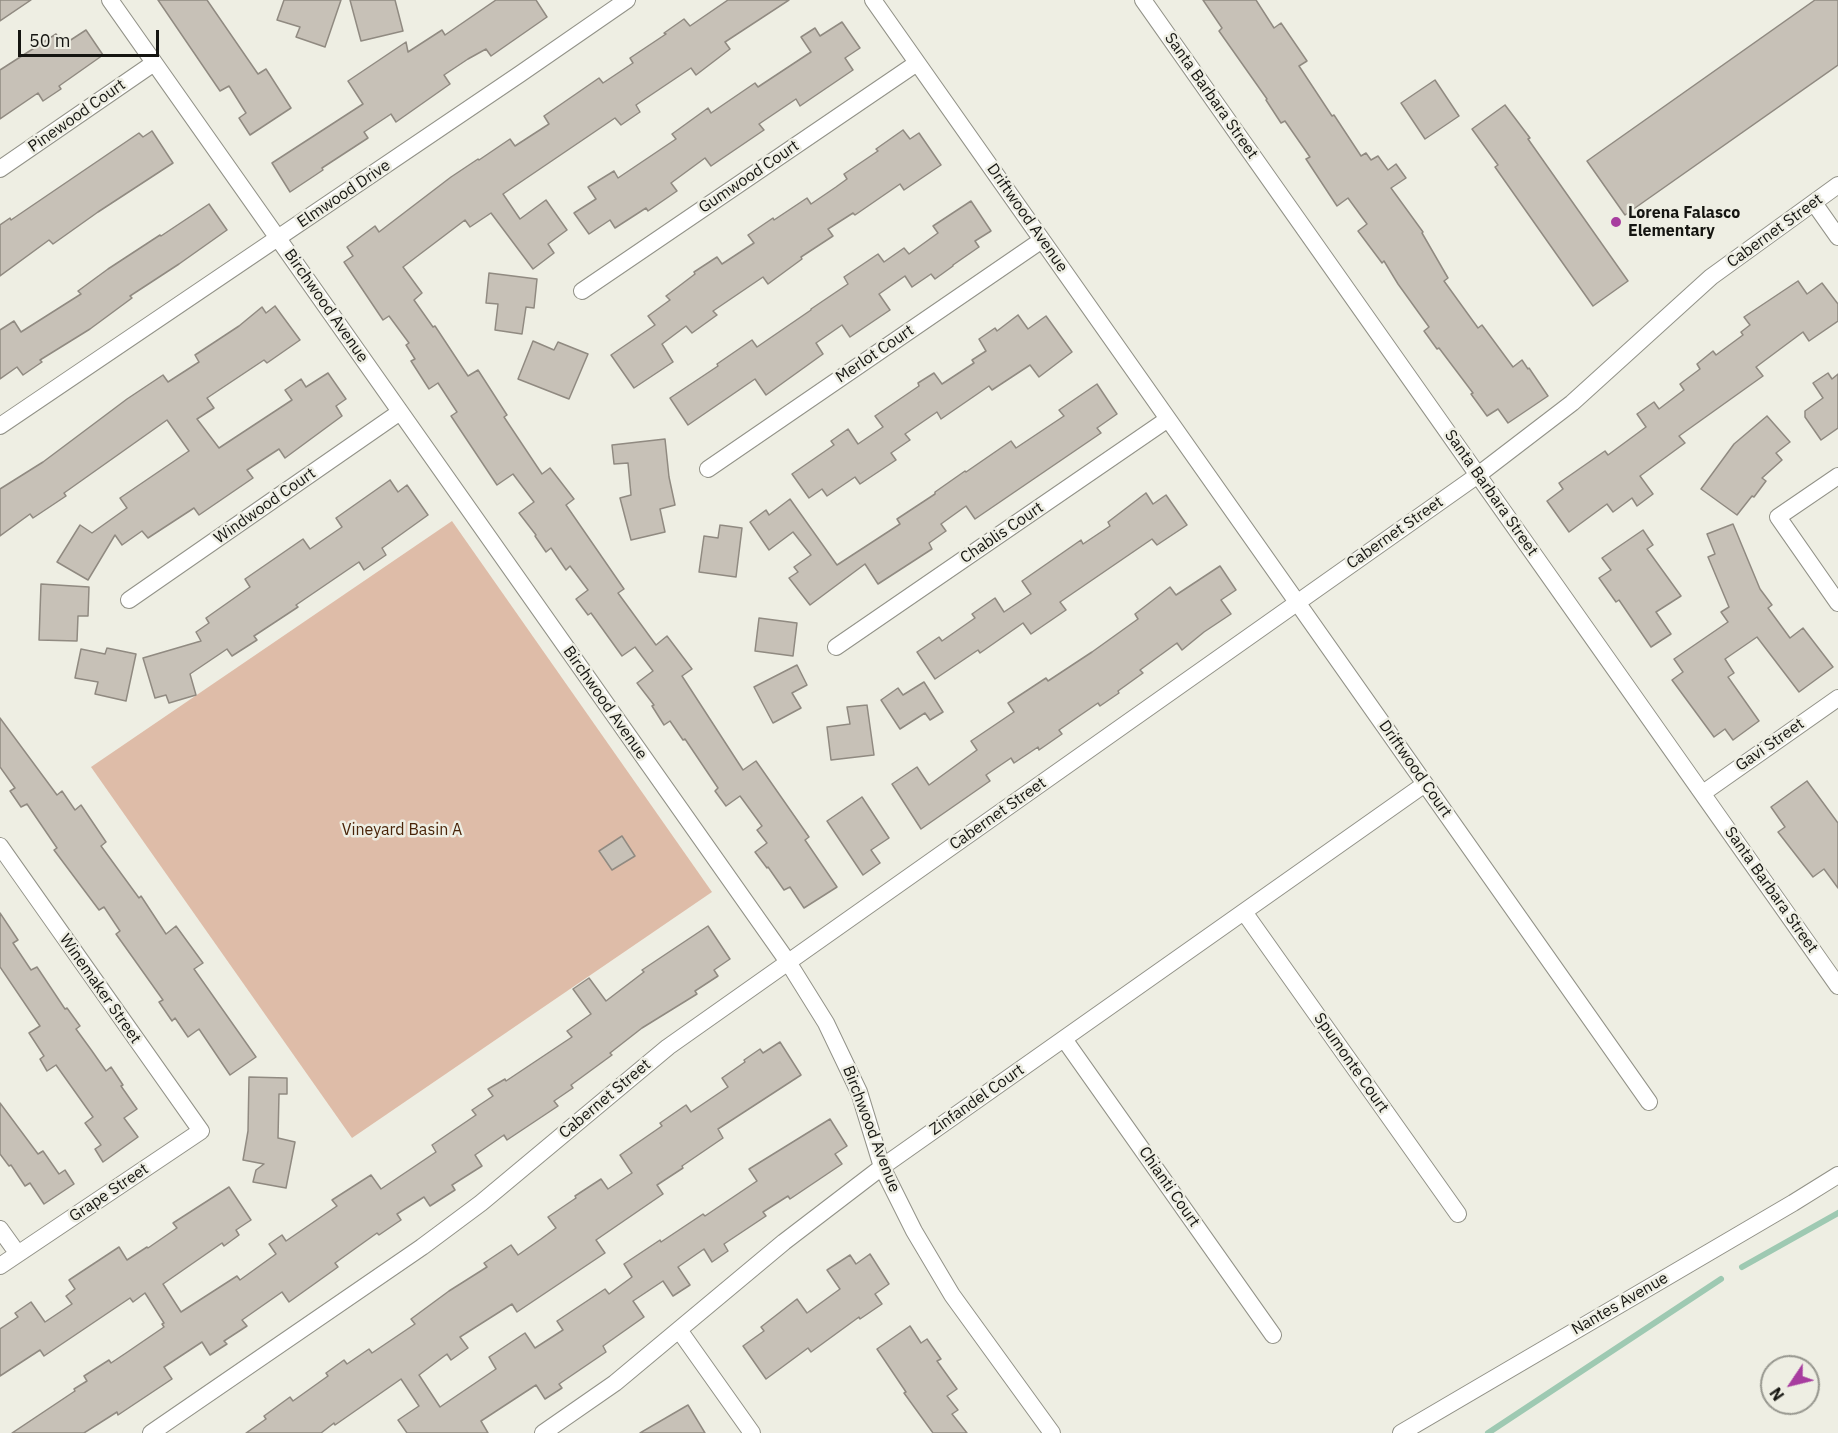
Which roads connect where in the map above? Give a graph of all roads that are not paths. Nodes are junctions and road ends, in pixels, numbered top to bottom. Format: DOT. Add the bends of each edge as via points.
graph roads {
  1 [pos="110,0"];
  2 [pos="627,0"];
  3 [pos="873,0"];
  4 [pos="1143,0"];
  5 [pos="154,63"];
  6 [pos="917,63"];
  7 [pos="0,169"];
  8 [pos="1838,186"];
  9 [pos="1814,203"];
  10 [pos="1838,237"];
  11 [pos="279,238"];
  12 [pos="1042,240"];
  13 [pos="582,291"];
  14 [pos="400,412"];
  15 [pos="1168,419"];
  16 [pos="0,426"];
  17 [pos="1180,436"];
  18 [pos="708,469"];
  19 [pos="1478,475"];
  20 [pos="1838,476"];
  21 [pos="129,600"];
  22 [pos="1298,603"];
  23 [pos="1838,603"];
  24 [pos="836,647"];
  25 [pos="1838,698"];
  26 [pos="1425,784"];
  27 [pos="1702,793"];
  28 [pos="0,846"];
  29 [pos="1244,912"];
  30 [pos="788,962"];
  31 [pos="1838,986"];
  32 [pos="1064,1039"];
  33 [pos="1649,1102"];
  34 [pos="201,1131"];
  35 [pos="882,1167"];
  36 [pos="1838,1175"];
  37 [pos="1458,1214"];
  38 [pos="0,1229"];
  39 [pos="18,1254"];
  40 [pos="0,1266"];
  41 [pos="679,1330"];
  42 [pos="1273,1335"];
  43 [pos="152,1433"];
  44 [pos="543,1433"];
  45 [pos="752,1433"];
  46 [pos="1052,1433"];
  47 [pos="1401,1433"];
  1 -- 5 [label="street, Birchwood Avenue"];
  2 -- 11 [label="street, Elmwood Drive"];
  3 -- 6 [label="street, Driftwood Avenue"];
  4 -- 19 [label="street, Santa Barbara Street"];
  5 -- 7 [label="street, Pinewood Court"];
  5 -- 11 [label="street, Birchwood Avenue"];
  6 -- 12 [label="street, Driftwood Avenue"];
  6 -- 13 [label="street, Gumwood Court"];
  8 -- 9 [label="street, Cabernet Street"];
  9 -- 10 [label="street"];
  9 -- 19 [label="street, Cabernet Street" via="1711,277 1572,403"];
  11 -- 14 [label="street, Birchwood Avenue"];
  11 -- 16 [label="street, Elmwood Drive"];
  12 -- 15 [label="street, Driftwood Avenue"];
  12 -- 18 [label="street, Merlot Court"];
  14 -- 21 [label="street, Windwood Court"];
  14 -- 30 [label="street, Birchwood Avenue"];
  15 -- 17 [label="street, Driftwood Avenue"];
  15 -- 24 [label="street, Chablis Court"];
  17 -- 22 [label="street, Driftwood Court"];
  19 -- 22 [label="street, Cabernet Street"];
  19 -- 27 [label="street, Santa Barbara Street"];
  20 -- 23 [label="street" via="1778,517"];
  22 -- 26 [label="street, Driftwood Court"];
  22 -- 30 [label="street, Cabernet Street"];
  25 -- 27 [label="street, Gavi Street"];
  26 -- 29 [label="street, Zinfandel Court"];
  26 -- 33 [label="street, Driftwood Court"];
  27 -- 31 [label="street, Santa Barbara Street"];
  28 -- 34 [label="street, Winemaker Street"];
  29 -- 32 [label="street, Zinfandel Court"];
  29 -- 37 [label="street, Spumonte Court"];
  30 -- 35 [label="street, Birchwood Avenue" via="826,1023 859,1092"];
  30 -- 43 [label="street, Cabernet Street" via="668,1047 481,1203"];
  32 -- 35 [label="street, Zinfandel Court"];
  32 -- 42 [label="street, Chianti Court"];
  34 -- 39 [label="street, Grape Street"];
  35 -- 41 [label="street, Zinfandel Court"];
  35 -- 46 [label="street, Birchwood Avenue" via="952,1295"];
  36 -- 47 [label="street, Nantes Avenue"];
  38 -- 39 [label="street"];
  39 -- 40 [label="street, Grape Street"];
  41 -- 44 [label="street, Zinfandel Court" via="615,1383"];
  41 -- 45 [label="street"];
}
